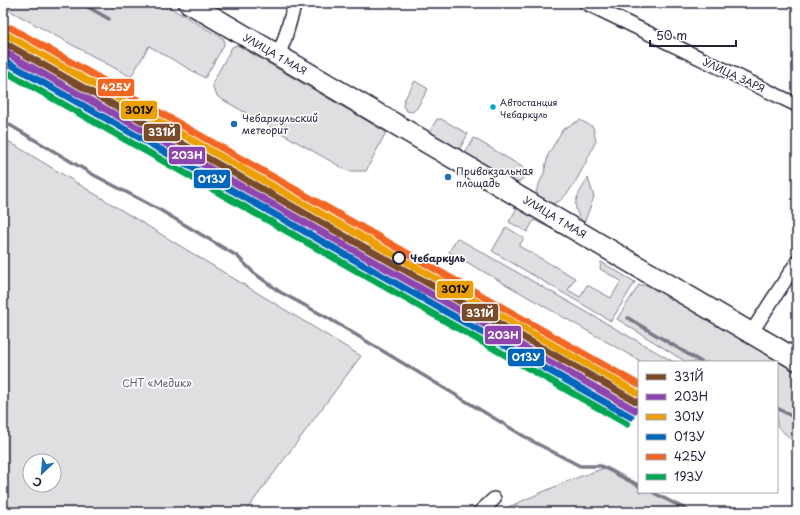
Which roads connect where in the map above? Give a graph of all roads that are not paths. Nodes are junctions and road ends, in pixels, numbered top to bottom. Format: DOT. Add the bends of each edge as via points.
graph roads {
  1 [pos="189,3"];
  2 [pos="295,3"];
  3 [pos="586,3"];
  4 [pos="277,56"];
  5 [pos="797,105"];
  6 [pos="797,262"];
  7 [pos="751,333"];
  8 [pos="797,360"];
  9 [pos="494,499"];
  10 [pos="480,512"];
  1 -- 4 [label="main road, УЛИЦА 1 МАЯ"];
  2 -- 4 [label="street"];
  3 -- 5 [label="street, УЛИЦА ЗАРЯ"];
  4 -- 7 [label="main road, УЛИЦА 1 МАЯ"];
  6 -- 7 [label="street"];
  7 -- 8 [label="main road, УЛИЦА 1 МАЯ"];
  9 -- 10 [label="street"];
}
